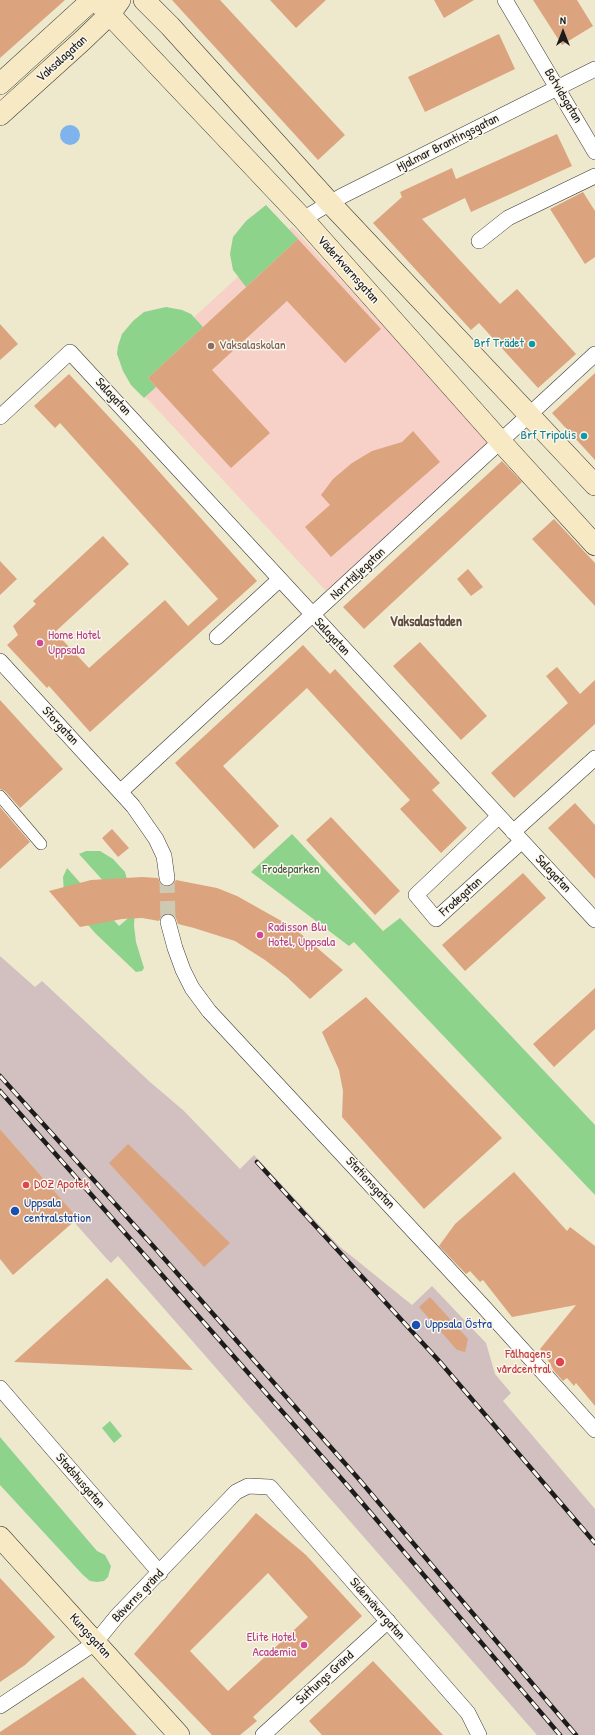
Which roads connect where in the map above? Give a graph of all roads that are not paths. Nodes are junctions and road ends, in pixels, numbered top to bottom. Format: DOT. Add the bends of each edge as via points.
graph roads {
  1 [pos="92,0"];
  2 [pos="144,0"];
  3 [pos="505,0"];
  4 [pos="109,5"];
  5 [pos="595,69"];
  6 [pos="0,84"];
  7 [pos="558,88"];
  8 [pos="0,115"];
  9 [pos="595,152"];
  10 [pos="595,176"];
  11 [pos="330,203"];
  12 [pos="303,218"];
  13 [pos="479,240"];
  14 [pos="595,354"];
  15 [pos="530,415"];
  16 [pos="0,417"];
  17 [pos="500,442"];
  18 [pos="595,485"];
  19 [pos="595,544"];
  20 [pos="280,579"];
  21 [pos="312,616"];
  22 [pos="217,637"];
  23 [pos="0,661"];
  24 [pos="595,758"];
  25 [pos="120,792"];
  26 [pos="0,796"];
  27 [pos="498,817"];
  28 [pos="517,837"];
  29 [pos="41,844"];
  30 [pos="167,878"];
  31 [pos="595,920"];
  32 [pos="168,922"];
  33 [pos="0,1388"];
  34 [pos="595,1430"];
  35 [pos="270,1487"];
  36 [pos="0,1537"];
  37 [pos="160,1573"];
  38 [pos="388,1622"];
  39 [pos="95,1643"];
  40 [pos="0,1706"];
  41 [pos="179,1735"];
  42 [pos="263,1735"];
  43 [pos="479,1735"];
  1 -- 6 [label="main road, Vaksalagatan"];
  2 -- 11 [label="main road"];
  3 -- 7 [label="street, Botvidsgatan"];
  4 -- 8 [label="main road, Vaksalagatan"];
  4 -- 12 [label="main road, Väderkvarnsgatan"];
  5 -- 7 [label="street, Hjalmar Brantingsgatan"];
  7 -- 9 [label="street, Botvidsgatan"];
  7 -- 11 [label="street, Hjalmar Brantingsgatan"];
  10 -- 13 [label="street" via="508,218"];
  11 -- 12 [label="street, Hjalmar Brantingsgatan"];
  11 -- 15 [label="main road"];
  12 -- 17 [label="main road, Väderkvarnsgatan"];
  14 -- 15 [label="street, Norrtäljegatan"];
  15 -- 17 [label="street, Norrtäljegatan"];
  15 -- 18 [label="main road"];
  16 -- 20 [label="street, Salagatan" via="70,352"];
  17 -- 19 [label="main road, Väderkvarnsgatan"];
  17 -- 21 [label="street, Norrtäljegatan"];
  20 -- 21 [label="street, Salagatan"];
  20 -- 22 [label="street"];
  21 -- 25 [label="street, Norrtäljegatan"];
  21 -- 27 [label="street, Salagatan"];
  23 -- 25 [label="street, Storgatan"];
  24 -- 28 [label="street, Frodegatan"];
  25 -- 30 [label="street" via="156,839 164,856"];
  26 -- 29 [label="street"];
  27 -- 28 [label="street, Salagatan"];
  27 -- 28 [label="street, Frodegatan" via="416,895 436,919"];
  28 -- 31 [label="street, Salagatan"];
  32 -- 34 [label="street, Stationsgatan" via="183,970 192,988 209,1011"];
  33 -- 37 [label="street, Stadshusgatan"];
  35 -- 37 [label="street, Bäverns gränd" via="248,1486 236,1492"];
  35 -- 38 [label="street, Sidenvävargatan"];
  36 -- 39 [label="main road, Kungsgatan"];
  37 -- 39 [label="street, Bäverns gränd" via="117,1616"];
  38 -- 42 [label="street, Suttungs Gränd"];
  38 -- 43 [label="street, Sidenvävargatan" via="468,1713"];
  39 -- 40 [label="street, Bäverns gränd"];
  39 -- 41 [label="main road, Kungsgatan"];
}
